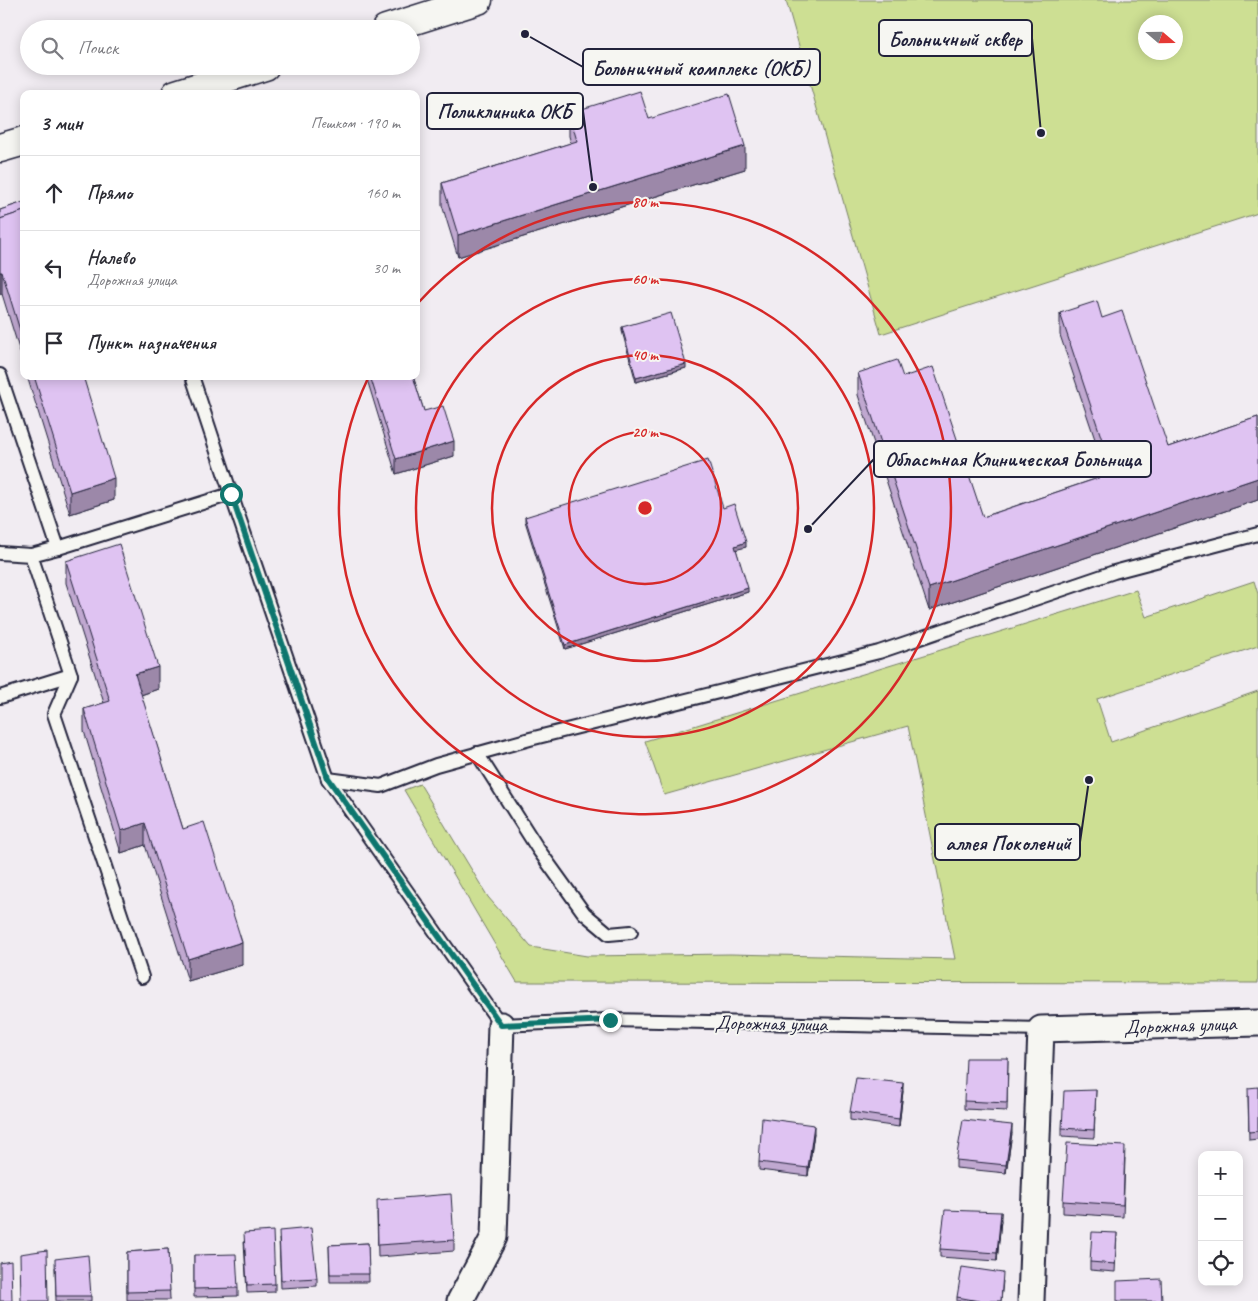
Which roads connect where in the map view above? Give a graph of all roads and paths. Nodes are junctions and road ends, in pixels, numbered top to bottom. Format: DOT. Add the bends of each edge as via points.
graph roads {
  1 [pos="478,0"];
  2 [pos="415,20"];
  3 [pos="236,75"];
  4 [pos="189,90"];
  5 [pos="20,142"];
  6 [pos="0,148"];
  7 [pos="0,375"];
  8 [pos="193,380"];
  9 [pos="231,494"];
  10 [pos="1258,534"];
  11 [pos="58,548"];
  12 [pos="0,553"];
  13 [pos="31,555"];
  14 [pos="71,675"];
  15 [pos="0,698"];
  16 [pos="477,753"];
  17 [pos="328,778"];
  18 [pos="631,932"];
  19 [pos="142,977"];
  20 [pos="1258,1023"];
  21 [pos="501,1025"];
  22 [pos="1041,1029"];
  23 [pos="460,1301"];
  24 [pos="1031,1301"];
  1 -- 2 [label="main road"];
  3 -- 4 [label="main road"];
  5 -- 6 [label="main road"];
  7 -- 11 [label="lane"];
  8 -- 9 [label="lane"];
  9 -- 11 [label="lane"];
  9 -- 17 [label="lane"];
  10 -- 16 [label="lane" via="1114,572 878,652"];
  11 -- 13 [label="lane"];
  12 -- 13 [label="lane"];
  13 -- 14 [label="lane"];
  14 -- 15 [label="lane"];
  14 -- 19 [label="lane" via="54,714"];
  16 -- 17 [label="lane" via="436,764 381,786"];
  16 -- 18 [label="lane" via="538,849 584,913 609,934"];
  17 -- 21 [label="lane"];
  20 -- 22 [label="street, Дорожная улица"];
  21 -- 22 [label="lane, Дорожная улица" via="610,1020"];
  21 -- 23 [label="street" via="494,1237"];
  22 -- 24 [label="street"];
}
